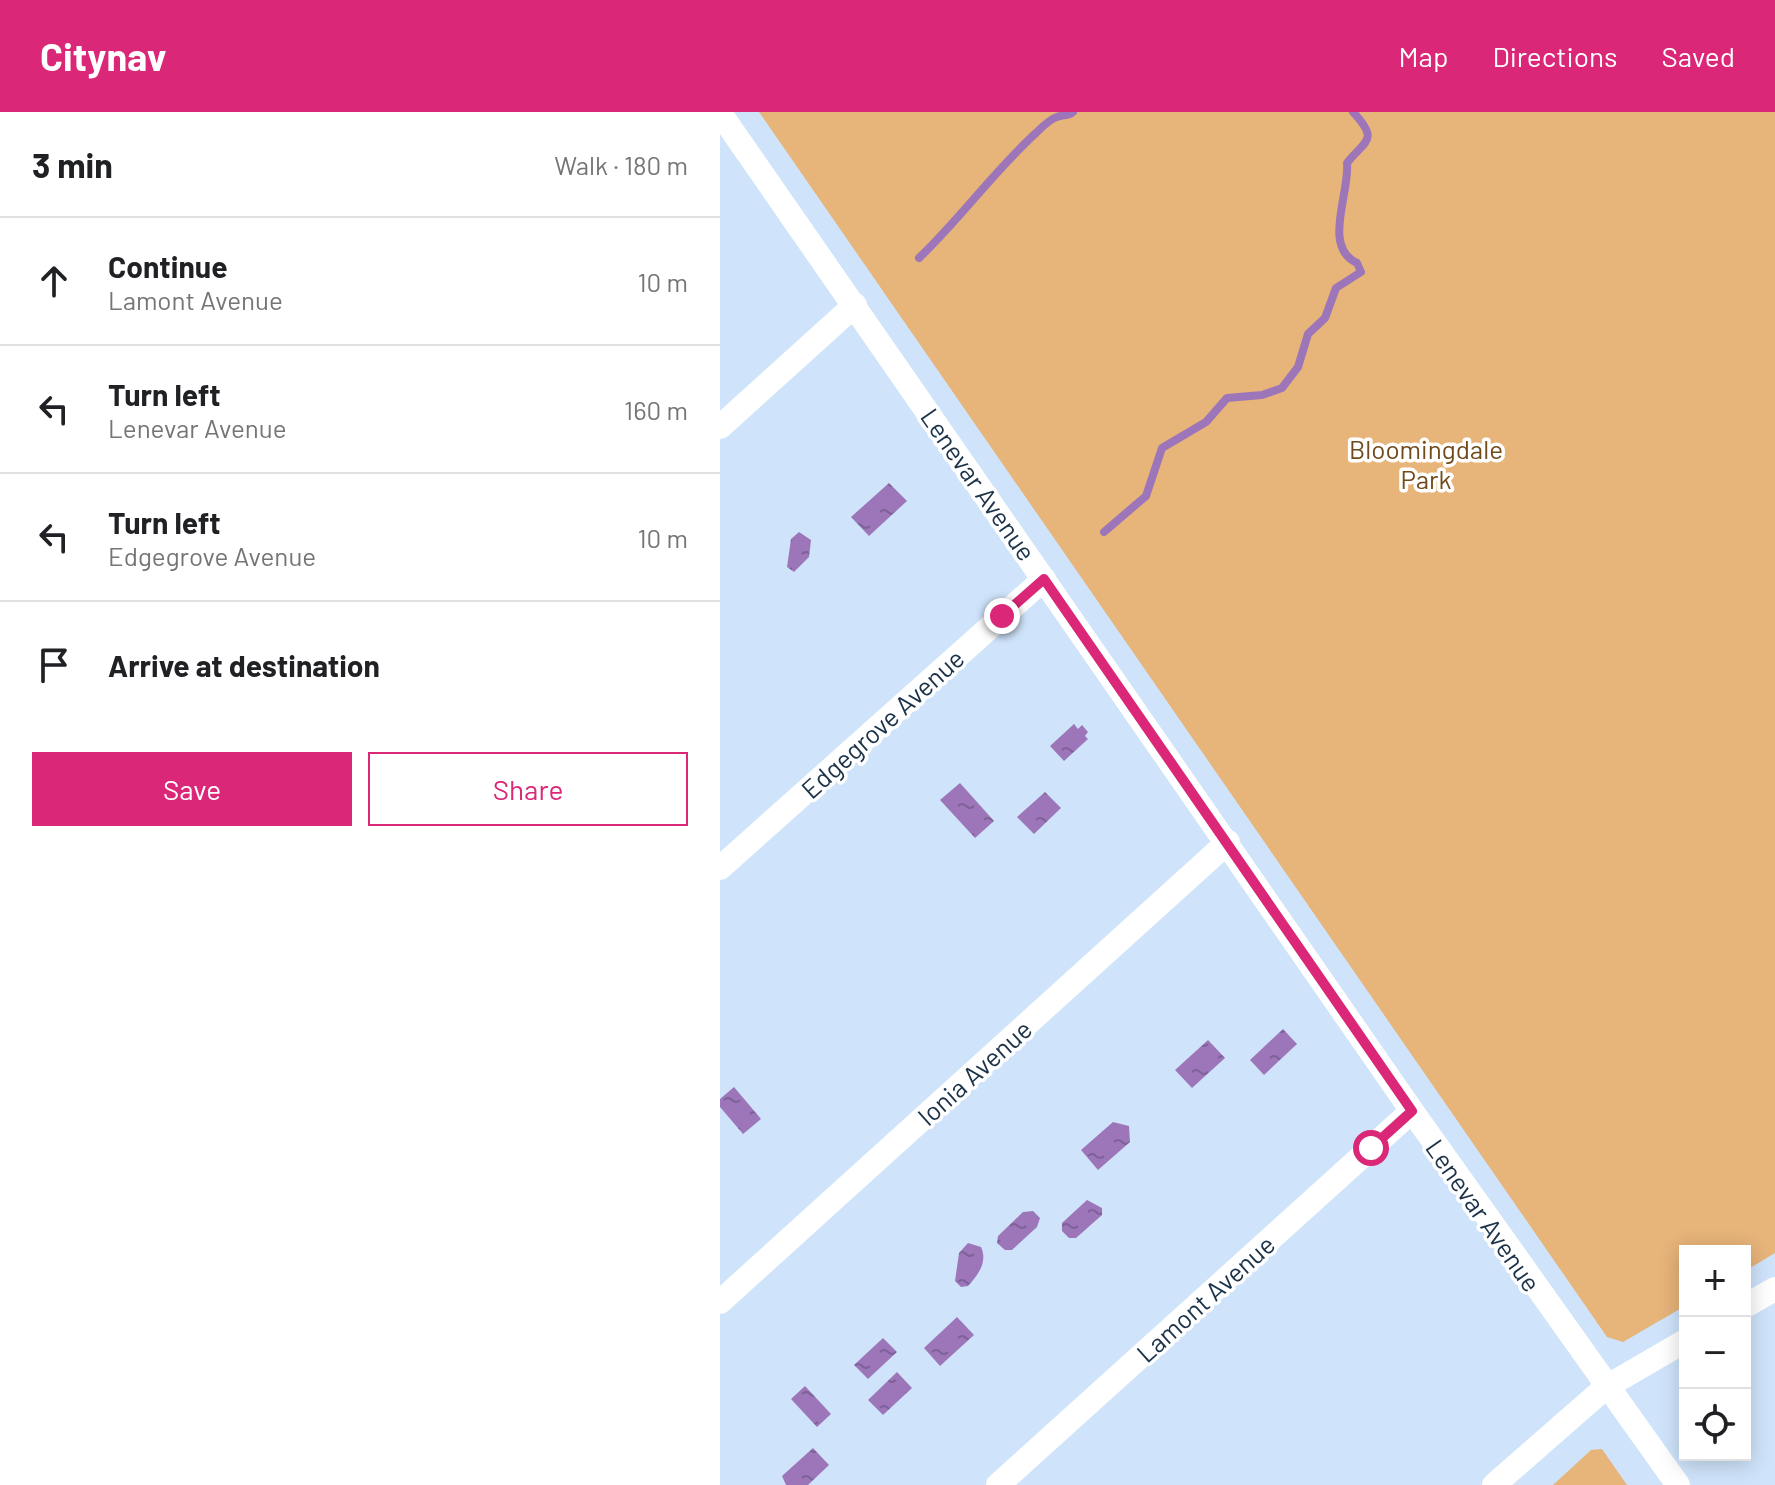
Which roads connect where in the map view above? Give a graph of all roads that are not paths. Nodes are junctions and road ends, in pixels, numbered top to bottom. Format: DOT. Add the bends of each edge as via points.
graph roads {
  1 [pos="720,113"];
  2 [pos="855,305"];
  3 [pos="720,427"];
  4 [pos="1044,579"];
  5 [pos="1228,842"];
  6 [pos="720,868"];
  7 [pos="1412,1111"];
  8 [pos="1775,1289"];
  9 [pos="720,1302"];
  10 [pos="1751,1303"];
  11 [pos="1679,1344"];
  12 [pos="1606,1387"];
  13 [pos="998,1485"];
  14 [pos="1494,1485"];
  15 [pos="1678,1485"];
  1 -- 2 [label="street, Lenevar Avenue"];
  2 -- 3 [label="street"];
  2 -- 4 [label="street, Lenevar Avenue"];
  4 -- 5 [label="street, Lenevar Avenue"];
  4 -- 6 [label="street, Edgegrove Avenue"];
  5 -- 7 [label="street, Lenevar Avenue"];
  5 -- 9 [label="street, Ionia Avenue"];
  7 -- 12 [label="street, Lenevar Avenue"];
  7 -- 13 [label="street, Lamont Avenue"];
  8 -- 10 [label="street"];
  11 -- 12 [label="street"];
  12 -- 14 [label="street"];
  12 -- 15 [label="street, Lenevar Avenue"];
}
